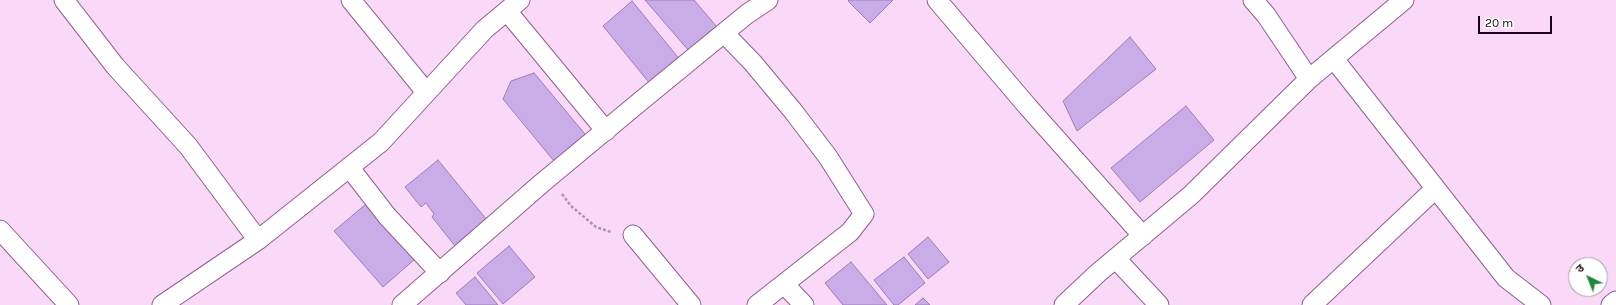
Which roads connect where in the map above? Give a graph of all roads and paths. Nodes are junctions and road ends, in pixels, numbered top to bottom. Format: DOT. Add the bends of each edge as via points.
graph roads {
  1 [pos="64,0"];
  2 [pos="352,0"];
  3 [pos="768,0"];
  4 [pos="937,0"];
  5 [pos="1252,0"];
  6 [pos="1404,0"];
  7 [pos="514,5"];
  8 [pos="724,33"];
  9 [pos="1334,59"];
  10 [pos="1309,80"];
  11 [pos="426,92"];
  12 [pos="606,130"];
  13 [pos="349,167"];
  14 [pos="548,178"];
  15 [pos="1435,189"];
  16 [pos="0,230"];
  17 [pos="633,235"];
  18 [pos="1143,236"];
  19 [pos="258,240"];
  20 [pos="1116,259"];
  21 [pos="440,273"];
  22 [pos="784,284"];
  23 [pos="1616,301"];
  24 [pos="70,305"];
  25 [pos="162,305"];
  26 [pos="402,305"];
  27 [pos="691,305"];
  28 [pos="757,305"];
  29 [pos="804,305"];
  30 [pos="1064,305"];
  31 [pos="1159,305"];
  32 [pos="1312,305"];
  33 [pos="1541,305"];
  34 [pos="1611,305"];
  1 -- 19 [label="street" via="116,66 188,146"];
  2 -- 11 [label="street"];
  3 -- 8 [label="street"];
  4 -- 18 [label="street"];
  5 -- 10 [label="street" via="1266,15"];
  6 -- 9 [label="street"];
  7 -- 11 [label="street" via="485,29"];
  7 -- 12 [label="street"];
  8 -- 12 [label="street"];
  8 -- 22 [label="street" via="793,111 828,157 864,214 850,232"];
  9 -- 10 [label="street"];
  9 -- 15 [label="street"];
  10 -- 18 [label="street" via="1202,184"];
  11 -- 13 [label="street" via="381,142"];
  12 -- 14 [label="street"];
  13 -- 19 [label="street"];
  13 -- 21 [label="street" via="387,216"];
  14 -- 17 [label="path" via="572,206 596,227 612,233"];
  14 -- 21 [label="street"];
  15 -- 32 [label="street"];
  15 -- 33 [label="street" via="1506,278"];
  16 -- 24 [label="street"];
  17 -- 27 [label="street"];
  18 -- 20 [label="street"];
  19 -- 25 [label="street"];
  20 -- 30 [label="street"];
  20 -- 31 [label="street"];
  21 -- 26 [label="street"];
  22 -- 28 [label="street"];
  22 -- 29 [label="street"];
  23 -- 34 [label="street"];
}
